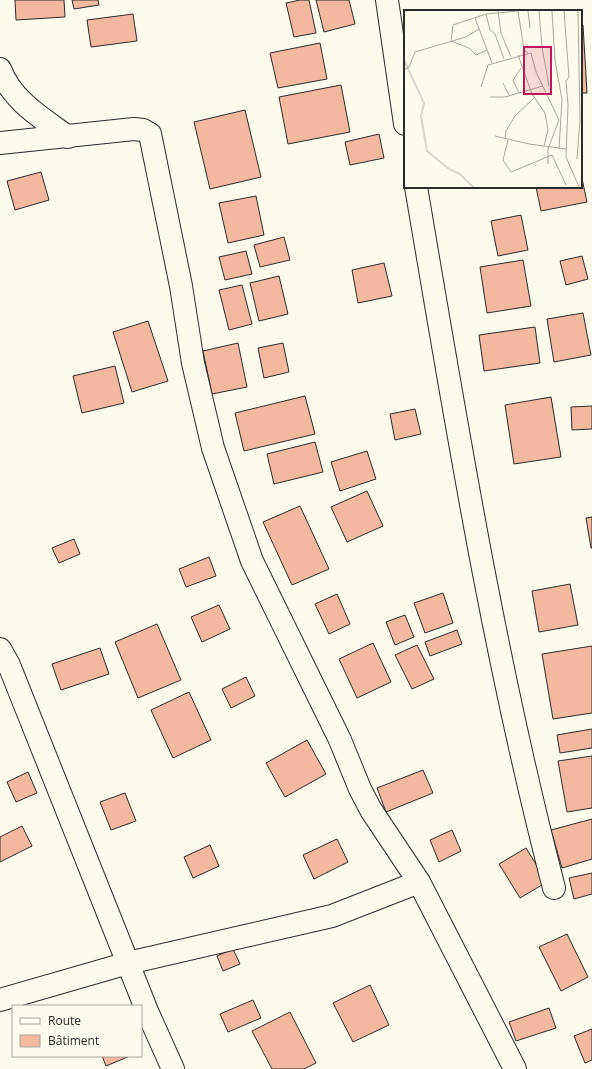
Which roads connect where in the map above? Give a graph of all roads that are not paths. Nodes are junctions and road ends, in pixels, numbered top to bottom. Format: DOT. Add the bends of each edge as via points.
graph roads {
  1 [pos="387,0"];
  2 [pos="1,79"];
  3 [pos="404,117"];
  4 [pos="68,137"];
  5 [pos="0,143"];
  6 [pos="416,188"];
  7 [pos="0,649"];
  8 [pos="419,882"];
  9 [pos="554,888"];
  10 [pos="128,963"];
  11 [pos="0,1000"];
  12 [pos="173,1069"];
  13 [pos="515,1069"];
  1 -- 3 [label="street"];
  2 -- 4 [label="street" via="25,106"];
  4 -- 5 [label="street"];
  4 -- 8 [label="street" via="134,129 150,134 194,370 213,448 252,561 340,740 371,810"];
  6 -- 9 [label="street" via="486,590 537,825"];
  7 -- 10 [label="street" via="9,665"];
  8 -- 10 [label="street" via="332,916"];
  8 -- 13 [label="street"];
  10 -- 11 [label="street"];
  10 -- 12 [label="street"];
}
